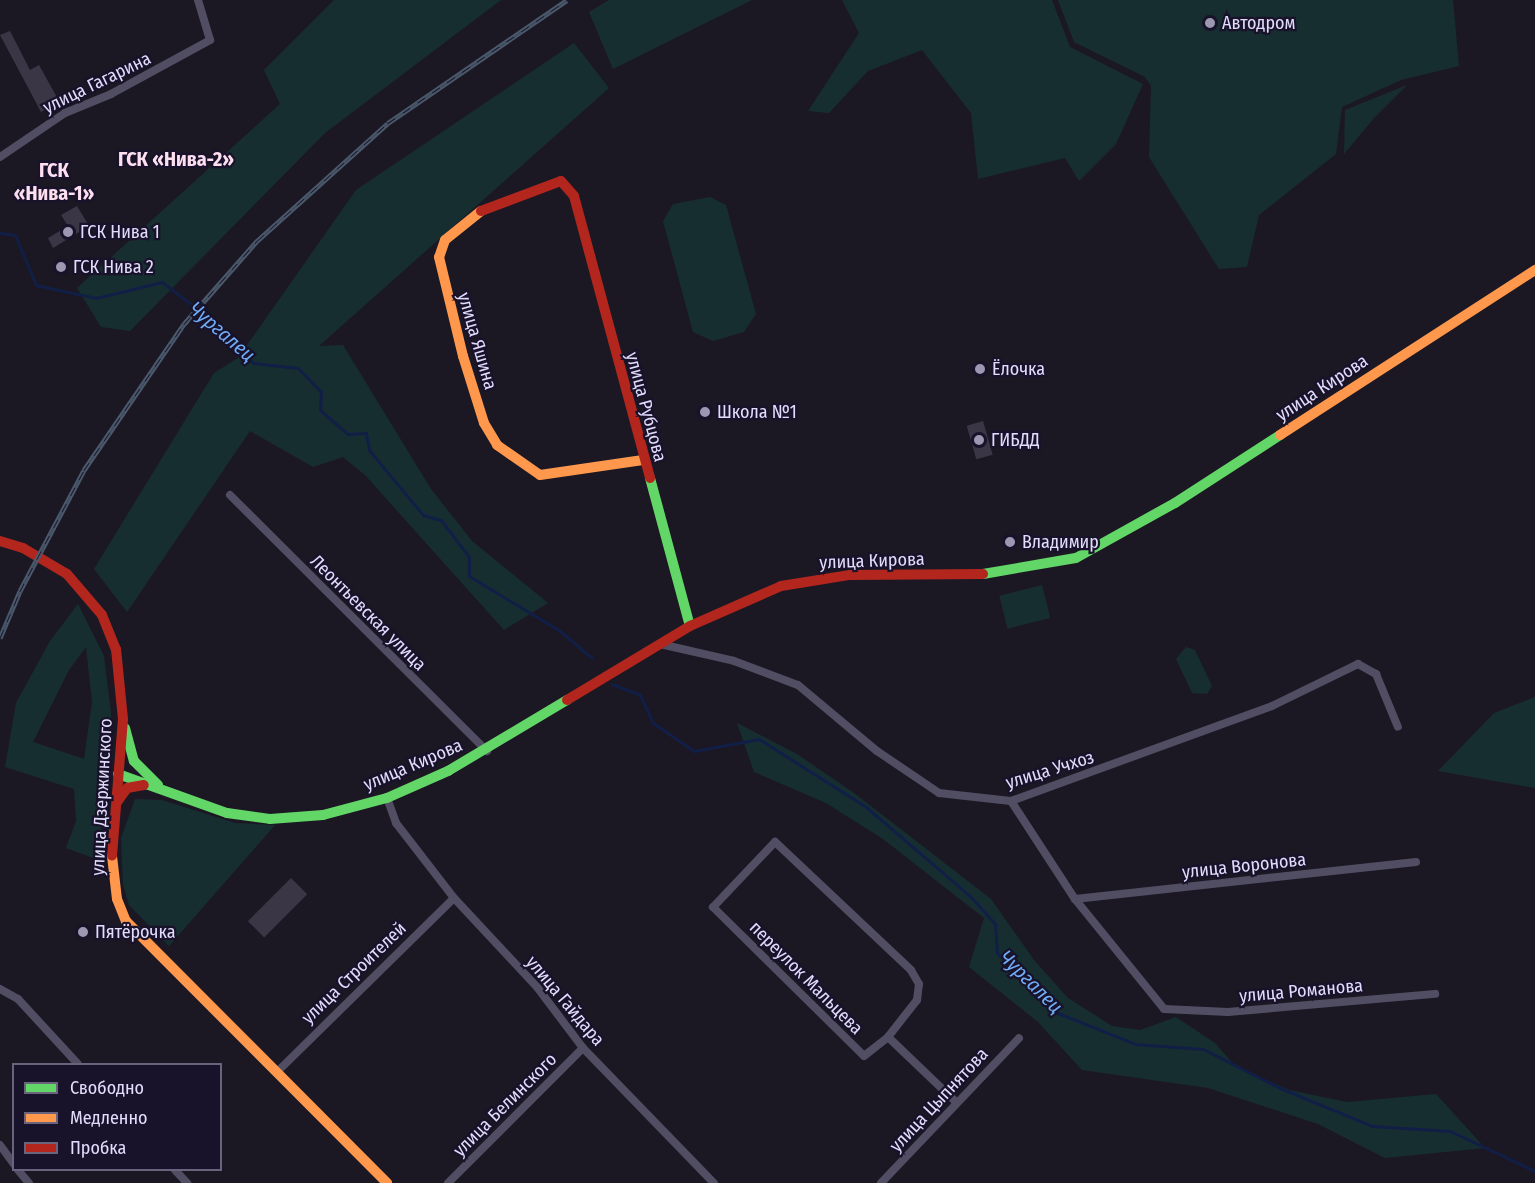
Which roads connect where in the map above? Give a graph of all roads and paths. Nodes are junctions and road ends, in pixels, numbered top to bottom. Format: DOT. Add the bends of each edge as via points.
graph roads {
  1 [pos="198,0"];
  2 [pos="0,157"];
  3 [pos="574,196"];
  4 [pos="1535,270"];
  5 [pos="643,460"];
  6 [pos="230,495"];
  7 [pos="0,541"];
  8 [pos="690,626"];
  9 [pos="658,644"];
  10 [pos="123,719"];
  11 [pos="1398,727"];
  12 [pos="487,751"];
  13 [pos="118,774"];
  14 [pos="148,785"];
  15 [pos="172,794"];
  16 [pos="387,798"];
  17 [pos="1011,801"];
  18 [pos="115,805"];
  19 [pos="1416,862"];
  20 [pos="454,898"];
  21 [pos="1075,899"];
  22 [pos="0,989"];
  23 [pos="1435,994"];
  24 [pos="888,1037"];
  25 [pos="1019,1038"];
  26 [pos="583,1048"];
  27 [pos="76,1063"];
  28 [pos="277,1072"];
  29 [pos="957,1103"];
  30 [pos="0,1145"];
  31 [pos="12,1161"];
  32 [pos="19,1171"];
  33 [pos="176,1171"];
  34 [pos="30,1183"];
  35 [pos="187,1183"];
  36 [pos="387,1183"];
  37 [pos="448,1183"];
  38 [pos="714,1183"];
  39 [pos="881,1183"];
  1 -- 2 [label="street, улица Гагарина" via="210,40 111,94 65,112"];
  3 -- 5 [label="main road, улица Рубцова"];
  3 -- 5 [label="main road, улица Яшина" via="561,181 478,212 445,240 439,257 444,286 484,423 497,445 515,461 540,475"];
  4 -- 8 [label="main road, улица Кирова" via="1175,502 1076,558 984,574 850,575 807,580 781,586"];
  5 -- 8 [label="main road, улица Рубцова"];
  6 -- 12 [label="street, Леонтьевская улица"];
  7 -- 10 [label="main road, улица Дзержинского" via="52,564 102,615 120,669"];
  8 -- 9 [label="main road, улица Кирова"];
  9 -- 12 [label="main road, улица Кирова"];
  9 -- 17 [label="street, улица Учхоз" via="734,661 798,685 877,751 939,793"];
  10 -- 13 [label="main road, улица Дзержинского"];
  10 -- 15 [label="main road" via="134,761 147,777"];
  11 -- 17 [label="street, улица Учхоз" via="1376,674 1358,663 1272,706"];
  12 -- 16 [label="main road, улица Кирова"];
  13 -- 14 [label="main road, улица Кирова"];
  13 -- 18 [label="main road, улица Дзержинского"];
  14 -- 15 [label="main road, улица Кирова"];
  14 -- 18 [label="main road" via="127,788"];
  15 -- 16 [label="main road, улица Кирова" via="226,813 270,819 323,814"];
  16 -- 20 [label="street, улица Гайдара" via="396,823"];
  17 -- 21 [label="street"];
  18 -- 28 [label="main road, улица Дзержинского" via="113,882 126,921"];
  19 -- 21 [label="street, улица Воронова"];
  20 -- 26 [label="street, улица Гайдара" via="537,987"];
  20 -- 28 [label="street, улица Строителей"];
  21 -- 23 [label="street, улица Романова" via="1158,1005 1169,1011 1228,1012"];
  22 -- 27 [label="street" via="18,999"];
  24 -- 24 [label="street, переулок Мальцева" via="917,1000 919,984 911,970 775,842 713,907 864,1056"];
  24 -- 29 [label="street, переулок Мальцева"];
  25 -- 29 [label="street, улица Цыпнятова"];
  26 -- 37 [label="street, улица Белинского"];
  26 -- 38 [label="street, улица Гайдара"];
  28 -- 36 [label="main road, улица Дзержинского"];
  29 -- 39 [label="street, улица Цыпнятова"];
  30 -- 31 [label="street"];
  32 -- 34 [label="street"];
  33 -- 35 [label="street"];
}
